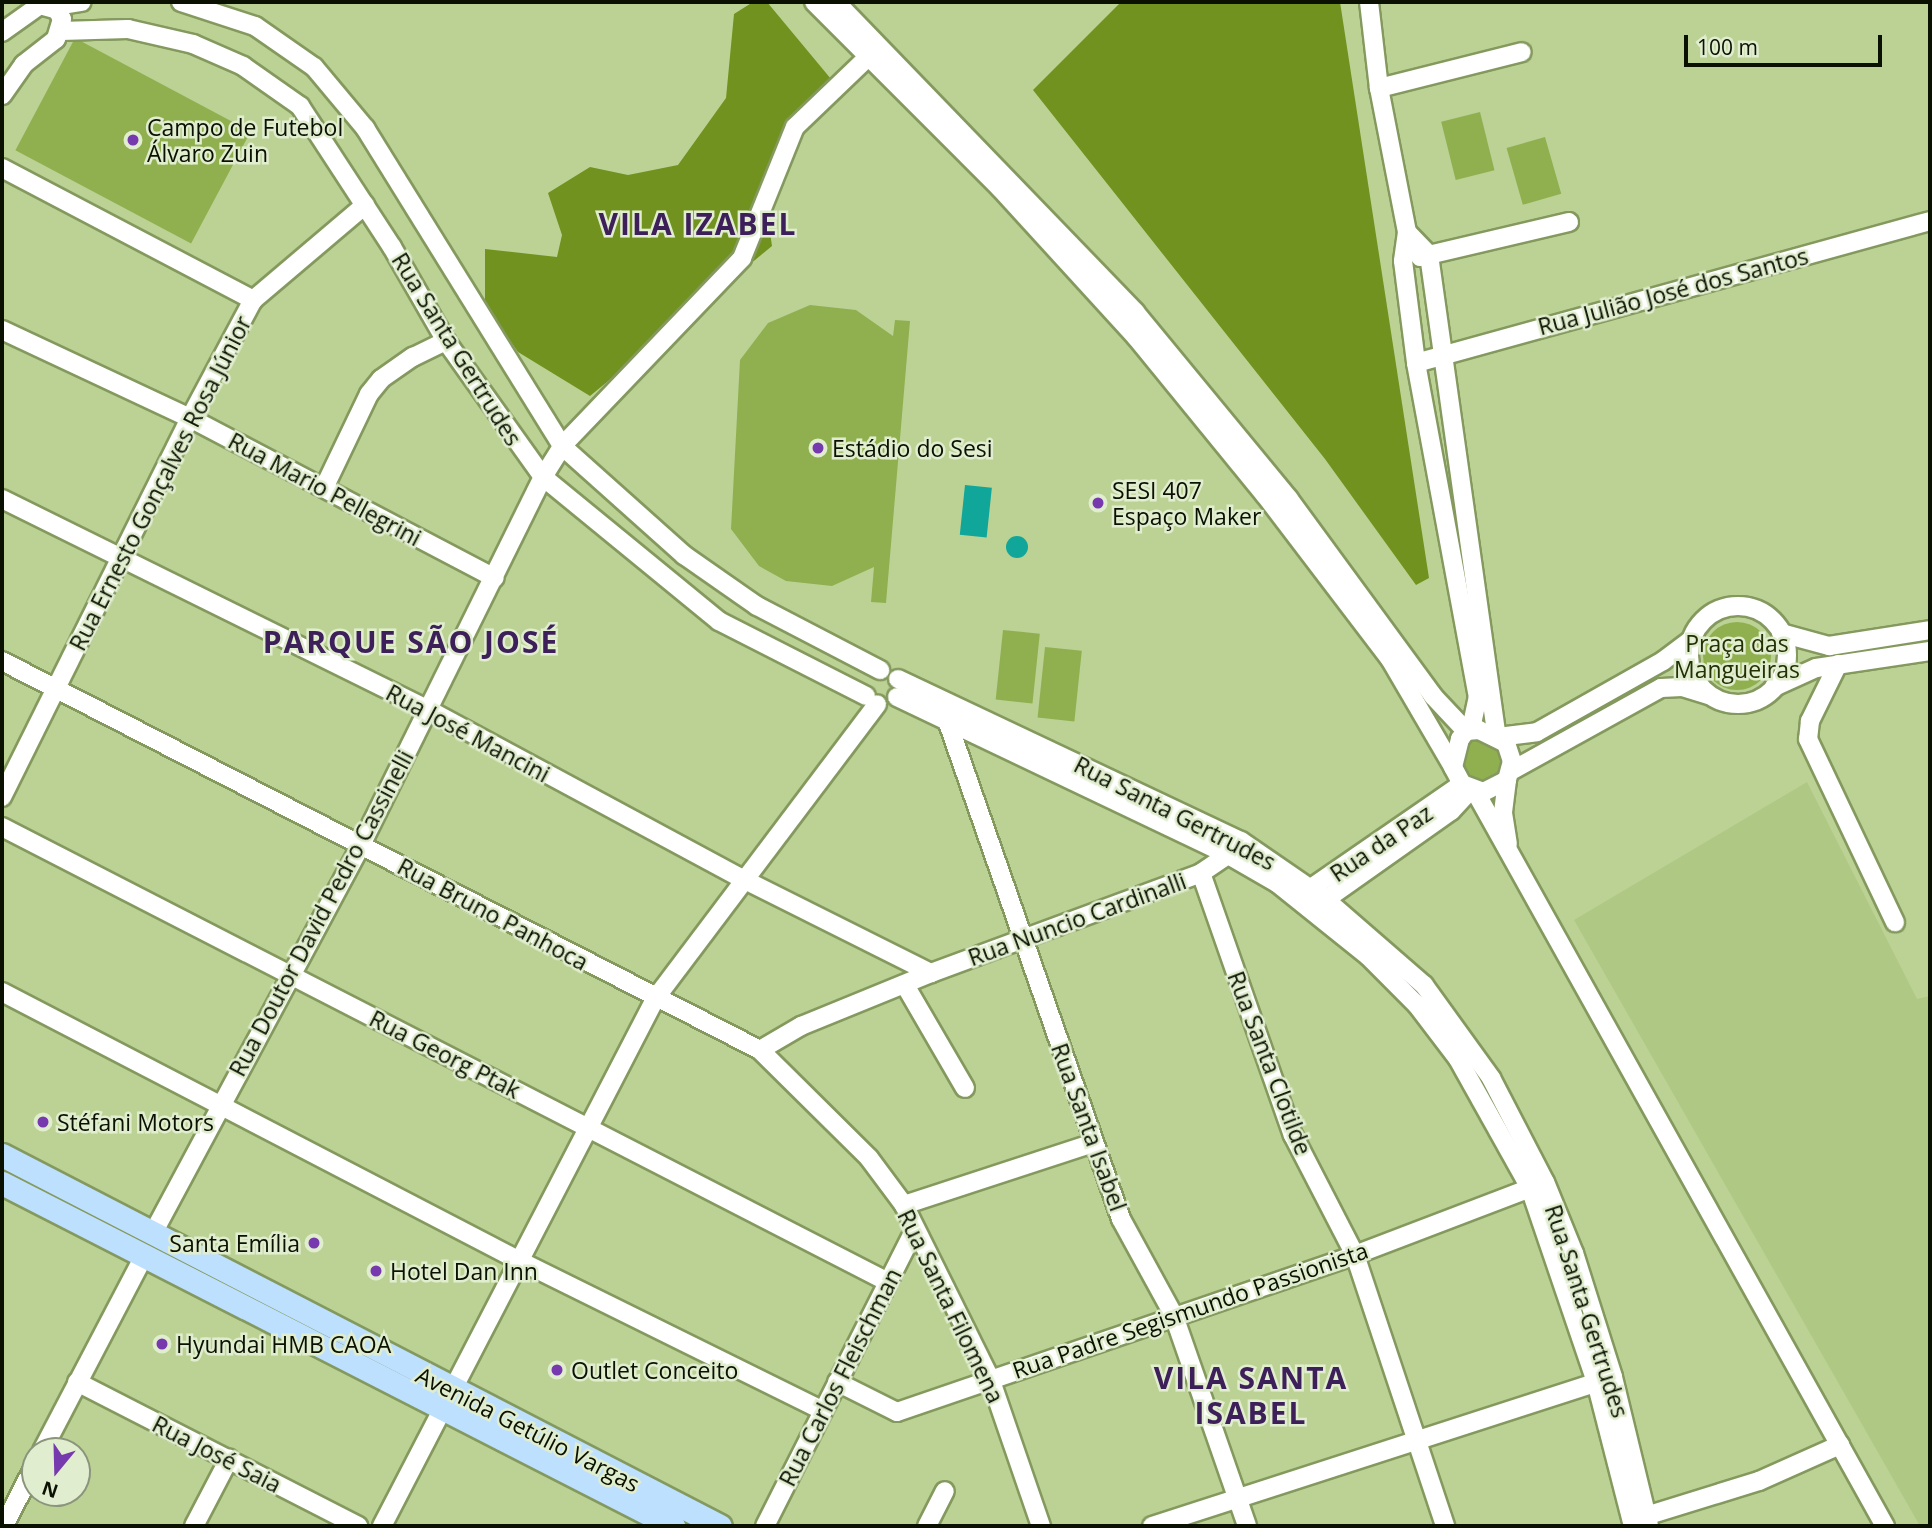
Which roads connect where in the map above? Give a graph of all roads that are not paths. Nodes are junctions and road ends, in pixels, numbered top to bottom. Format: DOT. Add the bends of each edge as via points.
graph roads {
  1 [pos="82,2"];
  2 [pos="181,2"];
  3 [pos="814,2"];
  4 [pos="836,2"];
  5 [pos="1369,2"];
  6 [pos="42,5"];
  7 [pos="2,32"];
  8 [pos="61,32"];
  9 [pos="1522,52"];
  10 [pos="869,56"];
  11 [pos="1379,88"];
  12 [pos="2,95"];
  13 [pos="2,168"];
  14 [pos="366,205"];
  15 [pos="1930,221"];
  16 [pos="1569,222"];
  17 [pos="1407,232"];
  18 [pos="1429,255"];
  19 [pos="1403,261"];
  20 [pos="253,300"];
  21 [pos="2,330"];
  22 [pos="446,341"];
  23 [pos="1445,353"];
  24 [pos="1416,363"];
  25 [pos="190,418"];
  26 [pos="562,446"];
  27 [pos="543,477"];
  28 [pos="324,488"];
  29 [pos="2,499"];
  30 [pos="121,560"];
  31 [pos="495,578"];
  32 [pos="1930,630"];
  33 [pos="1781,633"];
  34 [pos="1690,640"];
  35 [pos="1930,651"];
  36 [pos="2,661"];
  37 [pos="1838,664"];
  38 [pos="880,670"];
  39 [pos="1774,687"];
  40 [pos="56,688"];
  41 [pos="897,688"];
  42 [pos="1712,697"];
  43 [pos="871,700"];
  44 [pos="426,709"];
  45 [pos="947,720"];
  46 [pos="1469,730"];
  47 [pos="1497,737"];
  48 [pos="1453,767"];
  49 [pos="1509,775"];
  50 [pos="1469,788"];
  51 [pos="2,797"];
  52 [pos="2,827"];
  53 [pos="361,845"];
  54 [pos="1235,849"];
  55 [pos="1513,861"];
  56 [pos="1201,873"];
  57 [pos="747,881"];
  58 [pos="1296,898"];
  59 [pos="1317,899"];
  60 [pos="1895,922"];
  61 [pos="1022,939"];
  62 [pos="931,973"];
  63 [pos="290,974"];
  64 [pos="905,985"];
  65 [pos="2,992"];
  66 [pos="655,999"];
  67 [pos="760,1050"];
  68 [pos="965,1088"];
  69 [pos="220,1104"];
  70 [pos="588,1128"];
  71 [pos="1094,1143"];
  72 [pos="2,1156"];
  73 [pos="2,1183"];
  74 [pos="1537,1185"];
  75 [pos="904,1205"];
  76 [pos="915,1229"];
  77 [pos="148,1246"];
  78 [pos="1355,1255"];
  79 [pos="520,1261"];
  80 [pos="888,1282"];
  81 [pos="1174,1316"];
  82 [pos="990,1378"];
  83 [pos="1604,1380"];
  84 [pos="77,1382"];
  85 [pos="837,1382"];
  86 [pos="446,1400"];
  87 [pos="823,1411"];
  88 [pos="49,1437"];
  89 [pos="1418,1443"];
  90 [pos="1840,1445"];
  91 [pos="229,1459"];
  92 [pos="945,1491"];
  93 [pos="21,1493"];
  94 [pos="1237,1496"];
  95 [pos="1640,1522"];
  96 [pos="4,1526"];
  97 [pos="194,1526"];
  98 [pos="358,1526"];
  99 [pos="382,1526"];
  100 [pos="673,1526"];
  101 [pos="720,1526"];
  102 [pos="765,1526"];
  103 [pos="927,1526"];
  104 [pos="1041,1526"];
  105 [pos="1152,1526"];
  106 [pos="1247,1526"];
  107 [pos="1445,1526"];
  108 [pos="1885,1526"];
  1 -- 6 [label="street"];
  2 -- 26 [label="street, Rua Santa Gertrudes" via="255,26 314,67 365,128"];
  3 -- 10 [label="street"];
  4 -- 46 [label="street" via="1135,312 1289,499 1425,685"];
  5 -- 11 [label="street"];
  6 -- 7 [label="street"];
  6 -- 8 [label="street" via="62,19"];
  8 -- 12 [label="street" via="24,64"];
  8 -- 14 [label="street, Rua Santa Gertrudes" via="128,29 193,44 243,66 300,106"];
  9 -- 11 [label="street"];
  10 -- 26 [label="street, Rua Doutor David Pedro Cassinelli" via="795,127 742,258"];
  10 -- 48 [label="street" via="1000,188 1153,358 1390,659"];
  11 -- 17 [label="street"];
  13 -- 20 [label="street"];
  14 -- 20 [label="street, Rua Ernesto Gonçalves Rosa Júnior"];
  14 -- 22 [label="street, Rua Santa Gertrudes"];
  15 -- 23 [label="street, Rua Julião José dos Santos"];
  16 -- 18 [label="street"];
  17 -- 18 [label="street"];
  17 -- 19 [label="street"];
  18 -- 19 [label="street"];
  18 -- 23 [label="street"];
  19 -- 24 [label="street"];
  20 -- 25 [label="street, Rua Ernesto Gonçalves Rosa Júnior"];
  21 -- 25 [label="street, Rua Mario Pellegrini"];
  22 -- 27 [label="street, Rua Santa Gertrudes"];
  22 -- 28 [label="street" via="396,366 369,394"];
  23 -- 24 [label="street, Rua Julião José dos Santos"];
  23 -- 47 [label="street"];
  24 -- 46 [label="street" via="1478,696"];
  25 -- 28 [label="street, Rua Mario Pellegrini"];
  25 -- 30 [label="street, Rua Ernesto Gonçalves Rosa Júnior"];
  26 -- 27 [label="street, Rua Doutor David Pedro Cassinelli"];
  26 -- 38 [label="street, Rua Santa Gertrudes" via="684,555 768,612"];
  27 -- 31 [label="street, Rua Doutor David Pedro Cassinelli"];
  27 -- 43 [label="street, Rua Santa Gertrudes" via="719,621"];
  28 -- 31 [label="street, Rua Mario Pellegrini"];
  29 -- 30 [label="street, Rua José Mancini"];
  30 -- 40 [label="street, Rua Ernesto Gonçalves Rosa Júnior"];
  30 -- 44 [label="street, Rua José Mancini"];
  31 -- 44 [label="street, Rua Doutor David Pedro Cassinelli"];
  32 -- 33 [label="street" via="1829,646"];
  33 -- 34 [label="street" via="1770,618 1741,606 1710,614"];
  33 -- 39 [label="street" via="1787,662"];
  34 -- 42 [label="street" via="1692,672"];
  34 -- 47 [label="street" via="1663,661 1537,732"];
  35 -- 37 [label="street"];
  36 -- 40 [label="street, Rua Bruno Panhoca"];
  37 -- 39 [label="street"];
  37 -- 60 [label="street" via="1810,721 1808,739"];
  38 -- 41 [label="street, Rua Santa Gertrudes"];
  38 -- 43 [label="street" via="869,676"];
  39 -- 42 [label="street" via="1744,704"];
  40 -- 51 [label="street, Rua Ernesto Gonçalves Rosa Júnior"];
  40 -- 53 [label="street, Rua Bruno Panhoca"];
  41 -- 43 [label="street"];
  41 -- 45 [label="street, Rua Santa Gertrudes"];
  41 -- 54 [label="street, Rua Santa Gertrudes"];
  42 -- 49 [label="street" via="1693,689 1661,688"];
  43 -- 57 [label="street"];
  44 -- 53 [label="street, Rua Doutor David Pedro Cassinelli"];
  44 -- 57 [label="street, Rua José Mancini"];
  45 -- 54 [label="street, Rua Santa Gertrudes"];
  45 -- 61 [label="street, Rua Santa Isabel"];
  46 -- 47 [label="street"];
  46 -- 48 [label="street" via="1456,748"];
  47 -- 49 [label="street" via="1511,752"];
  48 -- 50 [label="street"];
  49 -- 50 [label="street" via="1493,790"];
  49 -- 55 [label="street" via="1504,820"];
  50 -- 55 [label="street"];
  50 -- 59 [label="street, Rua da Paz"];
  52 -- 63 [label="street, Rua Georg Ptak"];
  53 -- 63 [label="street, Rua Doutor David Pedro Cassinelli"];
  53 -- 66 [label="street, Rua Bruno Panhoca"];
  54 -- 56 [label="street, Rua Nuncio Cardinalli"];
  54 -- 58 [label="street, Rua Santa Gertrudes"];
  54 -- 59 [label="street, Rua Santa Gertrudes"];
  55 -- 90 [label="street"];
  56 -- 61 [label="street, Rua Nuncio Cardinalli"];
  56 -- 78 [label="street, Rua Santa Clotilde" via="1293,1135"];
  57 -- 62 [label="street, Rua José Mancini"];
  57 -- 66 [label="street"];
  58 -- 59 [label="street, Rua da Paz"];
  59 -- 74 [label="street, Rua Santa Gertrudes" via="1424,985 1452,1019 1491,1078"];
  61 -- 62 [label="street, Rua Nuncio Cardinalli"];
  61 -- 71 [label="street, Rua Santa Isabel"];
  62 -- 64 [label="street, Rua Nuncio Cardinalli"];
  63 -- 69 [label="street, Rua Doutor David Pedro Cassinelli"];
  63 -- 70 [label="street, Rua Georg Ptak"];
  64 -- 67 [label="street, Rua Nuncio Cardinalli" via="801,1026"];
  64 -- 68 [label="street"];
  65 -- 69 [label="street"];
  66 -- 67 [label="street, Rua Bruno Panhoca"];
  66 -- 70 [label="street"];
  67 -- 75 [label="street, Rua Santa Filomena" via="869,1158"];
  69 -- 77 [label="street, Rua Doutor David Pedro Cassinelli"];
  69 -- 79 [label="street"];
  70 -- 79 [label="street"];
  70 -- 80 [label="street, Rua Georg Ptak"];
  71 -- 75 [label="street"];
  71 -- 81 [label="street, Rua Santa Isabel" via="1121,1219"];
  72 -- 77 [label="main road, Avenida Getúlio Vargas"];
  73 -- 77 [label="main road, Avenida Getúlio Vargas"];
  74 -- 78 [label="street, Rua Padre Segismundo Passionista"];
  74 -- 83 [label="street, Rua Santa Gertrudes" via="1574,1254"];
  75 -- 76 [label="street, Rua Santa Filomena"];
  76 -- 80 [label="street, Rua Carlos Fleischman"];
  76 -- 82 [label="street, Rua Santa Filomena"];
  77 -- 84 [label="street, Rua Doutor David Pedro Cassinelli"];
  77 -- 86 [label="main road, Avenida Getúlio Vargas"];
  78 -- 81 [label="street, Rua Padre Segismundo Passionista"];
  78 -- 89 [label="street, Rua Santa Clotilde"];
  79 -- 86 [label="street"];
  79 -- 87 [label="street"];
  80 -- 85 [label="street, Rua Carlos Fleischman"];
  81 -- 82 [label="street, Rua Padre Segismundo Passionista"];
  81 -- 94 [label="street, Rua Santa Isabel"];
  82 -- 85 [label="street, Rua Padre Segismundo Passionista" via="897,1412"];
  82 -- 104 [label="street, Rua Santa Filomena"];
  83 -- 89 [label="street"];
  83 -- 95 [label="street, Rua Santa Gertrudes"];
  84 -- 88 [label="street, Rua Doutor David Pedro Cassinelli"];
  84 -- 91 [label="street, Rua José Saia"];
  85 -- 87 [label="street, Rua Carlos Fleischman"];
  86 -- 99 [label="street"];
  86 -- 100 [label="main road, Avenida Getúlio Vargas"];
  86 -- 101 [label="main road, Avenida Getúlio Vargas"];
  87 -- 102 [label="street, Rua Carlos Fleischman"];
  89 -- 94 [label="street"];
  89 -- 107 [label="street, Rua Santa Clotilde"];
  90 -- 95 [label="street" via="1759,1481"];
  90 -- 108 [label="street"];
  91 -- 97 [label="street"];
  91 -- 98 [label="street, Rua José Saia"];
  92 -- 103 [label="street"];
  93 -- 96 [label="street"];
  94 -- 105 [label="street"];
  94 -- 106 [label="street, Rua Santa Isabel"];
}
